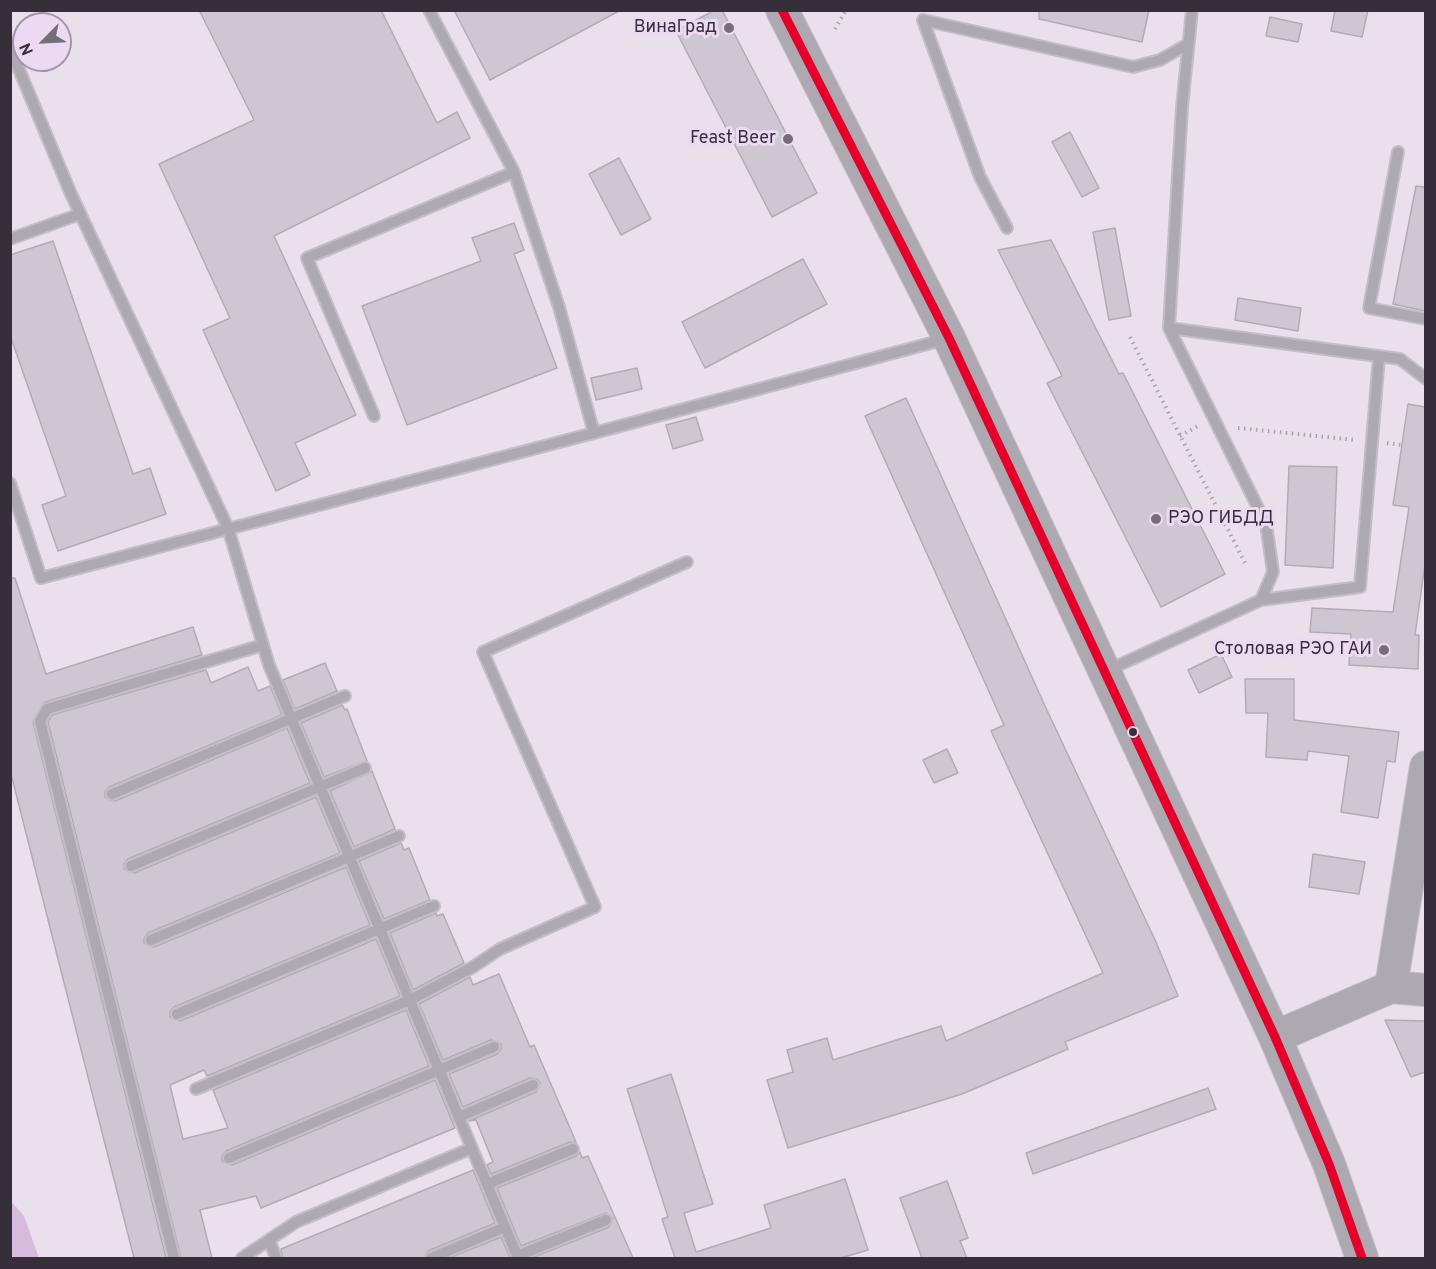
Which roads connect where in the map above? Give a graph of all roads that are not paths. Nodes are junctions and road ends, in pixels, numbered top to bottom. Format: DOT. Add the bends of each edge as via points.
graph roads {
  1 [pos="429,10"];
  2 [pos="782,10"];
  3 [pos="1192,10"];
  4 [pos="1188,44"];
  5 [pos="10,48"];
  6 [pos="1398,152"];
  7 [pos="514,172"];
  8 [pos="80,214"];
  9 [pos="1007,228"];
  10 [pos="10,239"];
  11 [pos="1425,319"];
  12 [pos="1169,328"];
  13 [pos="949,338"];
  14 [pos="1379,356"];
  15 [pos="1425,380"];
  16 [pos="374,416"];
  17 [pos="594,433"];
  18 [pos="10,483"];
  19 [pos="228,528"];
  20 [pos="687,562"];
  21 [pos="1261,600"];
  22 [pos="263,645"];
  23 [pos="1104,672"];
  24 [pos="345,696"];
  25 [pos="292,719"];
  26 [pos="1425,767"];
  27 [pos="365,768"];
  28 [pos="320,786"];
  29 [pos="112,794"];
  30 [pos="399,836"];
  31 [pos="350,857"];
  32 [pos="131,866"];
  33 [pos="434,906"];
  34 [pos="380,929"];
  35 [pos="151,940"];
  36 [pos="1391,987"];
  37 [pos="1425,990"];
  38 [pos="410,1000"];
  39 [pos="177,1014"];
  40 [pos="1275,1037"];
  41 [pos="494,1047"];
  42 [pos="439,1070"];
  43 [pos="533,1085"];
  44 [pos="196,1089"];
  45 [pos="459,1117"];
  46 [pos="472,1148"];
  47 [pos="573,1149"];
  48 [pos="229,1158"];
  49 [pos="487,1184"];
  50 [pos="606,1220"];
  51 [pos="505,1227"];
  52 [pos="270,1242"];
  53 [pos="518,1257"];
  54 [pos="174,1258"];
  55 [pos="242,1258"];
  56 [pos="276,1258"];
  57 [pos="431,1258"];
  58 [pos="1362,1258"];
  1 -- 7 [label="lane"];
  2 -- 13 [label="main road"];
  3 -- 4 [label="lane"];
  4 -- 9 [label="lane" via="1160,60 1133,67 923,20 980,177"];
  4 -- 12 [label="lane"];
  5 -- 8 [label="lane"];
  6 -- 11 [label="lane" via="1369,308"];
  7 -- 16 [label="lane" via="307,258"];
  7 -- 17 [label="lane" via="559,307"];
  8 -- 10 [label="lane"];
  8 -- 19 [label="lane"];
  12 -- 14 [label="lane"];
  12 -- 21 [label="lane" via="1266,525 1273,572"];
  13 -- 17 [label="lane"];
  13 -- 23 [label="main road"];
  14 -- 15 [label="lane" via="1400,359"];
  14 -- 21 [label="lane" via="1360,587"];
  17 -- 19 [label="lane"];
  18 -- 19 [label="lane" via="41,578"];
  19 -- 22 [label="lane"];
  20 -- 38 [label="lane" via="483,652 595,907 500,949"];
  21 -- 23 [label="lane"];
  22 -- 25 [label="lane"];
  22 -- 54 [label="lane" via="47,709 40,720"];
  23 -- 40 [label="main road"];
  24 -- 25 [label="lane"];
  25 -- 28 [label="lane"];
  25 -- 29 [label="lane"];
  26 -- 36 [label="main road"];
  27 -- 28 [label="lane"];
  28 -- 31 [label="lane"];
  28 -- 32 [label="lane"];
  30 -- 31 [label="lane"];
  31 -- 34 [label="lane"];
  31 -- 35 [label="lane"];
  33 -- 34 [label="lane"];
  34 -- 38 [label="lane"];
  34 -- 39 [label="lane"];
  36 -- 37 [label="main road"];
  36 -- 40 [label="main road"];
  38 -- 42 [label="lane"];
  38 -- 44 [label="lane"];
  40 -- 58 [label="main road" via="1329,1164"];
  41 -- 42 [label="lane"];
  42 -- 45 [label="lane"];
  42 -- 48 [label="lane"];
  43 -- 45 [label="lane"];
  45 -- 46 [label="lane"];
  46 -- 49 [label="lane"];
  46 -- 52 [label="lane" via="296,1222"];
  47 -- 49 [label="lane"];
  49 -- 51 [label="lane"];
  50 -- 53 [label="lane"];
  51 -- 53 [label="lane"];
  51 -- 57 [label="lane"];
  52 -- 55 [label="lane"];
  52 -- 56 [label="lane"];
}
